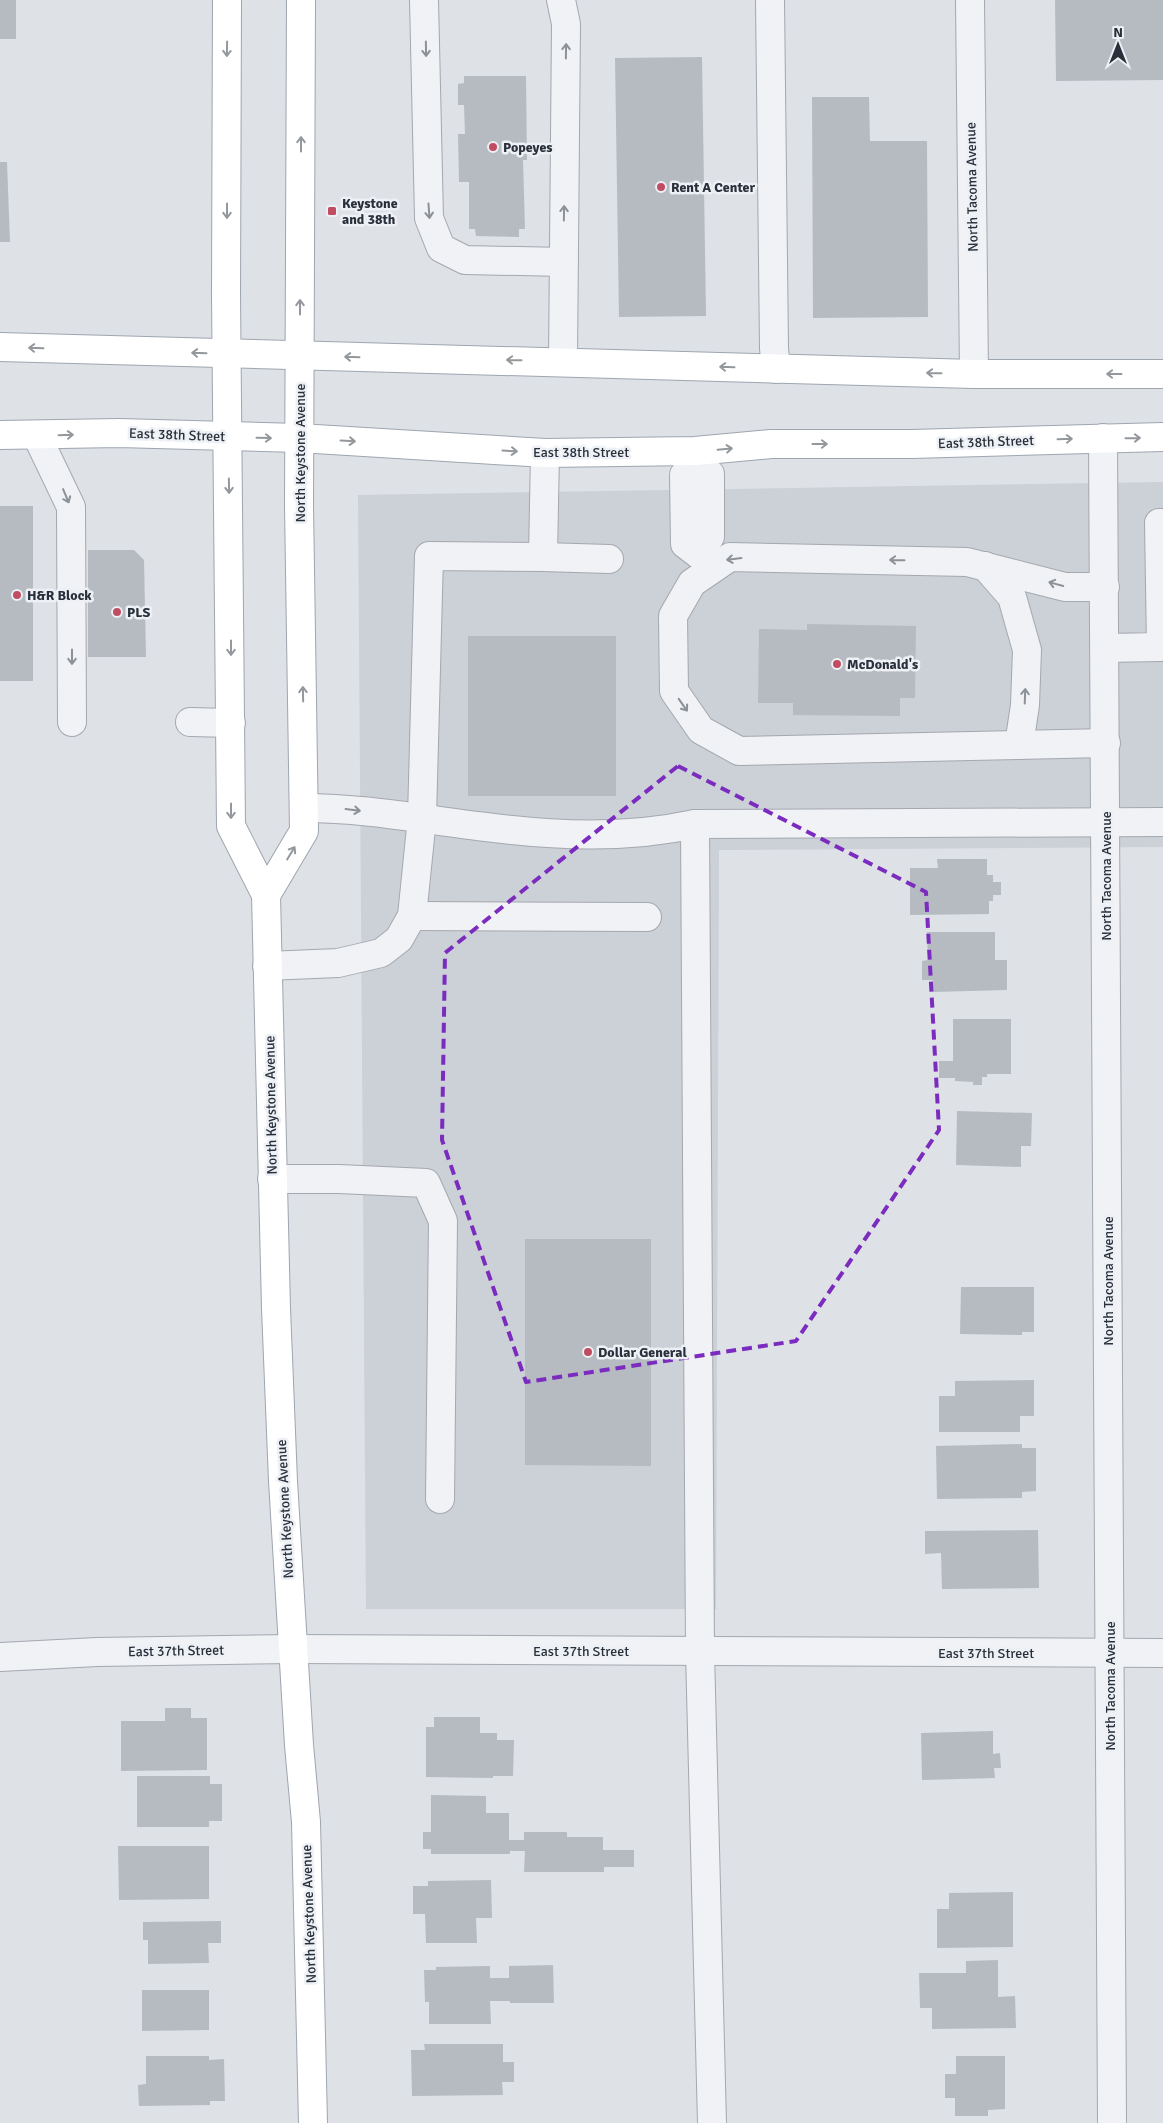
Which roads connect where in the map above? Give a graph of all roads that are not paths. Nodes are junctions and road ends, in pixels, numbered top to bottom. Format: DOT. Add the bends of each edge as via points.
graph roads {
  1 [pos="227,0"];
  2 [pos="301,0"];
  3 [pos="424,0"];
  4 [pos="561,0"];
  5 [pos="770,0"];
  6 [pos="970,0"];
  7 [pos="564,262"];
  8 [pos="0,346"];
  9 [pos="228,354"];
  10 [pos="300,356"];
  11 [pos="563,361"];
  12 [pos="776,369"];
  13 [pos="974,374"];
  14 [pos="1163,374"];
  15 [pos="0,435"];
  16 [pos="37,436"];
  17 [pos="229,437"];
  18 [pos="1163,437"];
  19 [pos="299,438"];
  20 [pos="1103,438"];
  21 [pos="545,453"];
  22 [pos="696,459"];
  23 [pos="1163,523"];
  24 [pos="544,557"];
  25 [pos="609,558"];
  26 [pos="699,564"];
  27 [pos="985,566"];
  28 [pos="1105,587"];
  29 [pos="1105,648"];
  30 [pos="72,722"];
  31 [pos="190,722"];
  32 [pos="231,723"];
  33 [pos="1106,744"];
  34 [pos="1019,745"];
  35 [pos="304,808"];
  36 [pos="422,818"];
  37 [pos="1106,822"];
  38 [pos="1163,822"];
  39 [pos="695,824"];
  40 [pos="266,895"];
  41 [pos="412,916"];
  42 [pos="647,917"];
  43 [pos="268,966"];
  44 [pos="272,1179"];
  45 [pos="440,1500"];
  46 [pos="293,1649"];
  47 [pos="700,1652"];
  48 [pos="1110,1653"];
  49 [pos="1163,1653"];
  50 [pos="0,1657"];
  51 [pos="313,2123"];
  52 [pos="712,2123"];
  53 [pos="1112,2123"];
  1 -- 9 [label="main road, North Keystone Avenue, one-way"];
  10 -- 2 [label="main road, North Keystone Avenue, one-way"];
  3 -- 7 [label="street, one-way" via="429,218 440,248 465,260"];
  7 -- 4 [label="street, one-way" via="566,24"];
  5 -- 12 [label="street"];
  6 -- 13 [label="street, North Tacoma Avenue"];
  7 -- 11 [label="street"];
  9 -- 8 [label="main road, one-way"];
  9 -- 10 [label="main road"];
  9 -- 17 [label="main road, North Keystone Avenue"];
  11 -- 10 [label="main road, one-way"];
  10 -- 19 [label="main road, North Keystone Avenue"];
  12 -- 11 [label="main road, one-way"];
  13 -- 12 [label="main road, one-way"];
  14 -- 13 [label="main road, one-way"];
  15 -- 16 [label="main road, East 38th Street"];
  16 -- 17 [label="main road, East 38th Street, one-way" via="119,433"];
  16 -- 30 [label="street, one-way" via="71,507"];
  17 -- 19 [label="main road, East 38th Street, one-way"];
  17 -- 32 [label="main road, North Keystone Avenue, one-way"];
  20 -- 18 [label="main road, East 38th Street, one-way"];
  19 -- 21 [label="main road, East 38th Street, one-way"];
  35 -- 19 [label="main road, North Keystone Avenue, one-way"];
  22 -- 20 [label="main road, East 38th Street, one-way" via="771,444 912,444"];
  20 -- 28 [label="street, North Tacoma Avenue"];
  21 -- 22 [label="main road, East 38th Street"];
  21 -- 24 [label="street"];
  22 -- 26 [label="street" via="684,474 685,544"];
  23 -- 29 [label="street" via="1159,524 1161,647"];
  24 -- 25 [label="street"];
  24 -- 36 [label="street" via="429,556"];
  27 -- 26 [label="street, one-way" via="967,562 730,557"];
  26 -- 34 [label="street, one-way" via="673,616 674,692 701,730 739,751"];
  28 -- 27 [label="street, one-way" via="1065,587"];
  34 -- 27 [label="street, one-way" via="1025,705 1027,650 1012,597"];
  28 -- 29 [label="street, North Tacoma Avenue"];
  29 -- 33 [label="street, North Tacoma Avenue"];
  31 -- 32 [label="street"];
  32 -- 40 [label="main road, North Keystone Avenue, one-way" via="231,826"];
  33 -- 34 [label="street"];
  33 -- 37 [label="street, North Tacoma Avenue"];
  35 -- 36 [label="street, one-way" via="337,808"];
  40 -- 35 [label="main road, North Keystone Avenue, one-way" via="304,831"];
  36 -- 39 [label="street" via="487,828 590,836 638,834"];
  36 -- 41 [label="street"];
  37 -- 38 [label="street"];
  37 -- 39 [label="street"];
  37 -- 48 [label="street, North Tacoma Avenue"];
  39 -- 47 [label="street"];
  40 -- 43 [label="main road, North Keystone Avenue"];
  41 -- 42 [label="street"];
  41 -- 43 [label="street" via="399,939 381,953 338,963"];
  43 -- 44 [label="main road, North Keystone Avenue"];
  44 -- 45 [label="street" via="340,1178 426,1183 443,1220"];
  44 -- 46 [label="main road, North Keystone Avenue"];
  46 -- 47 [label="street, East 37th Street"];
  46 -- 50 [label="street, East 37th Street"];
  46 -- 51 [label="main road, North Keystone Avenue" via="306,1822"];
  47 -- 48 [label="street, East 37th Street"];
  47 -- 52 [label="street"];
  48 -- 49 [label="street, East 37th Street"];
  48 -- 53 [label="street, North Tacoma Avenue"];
}
